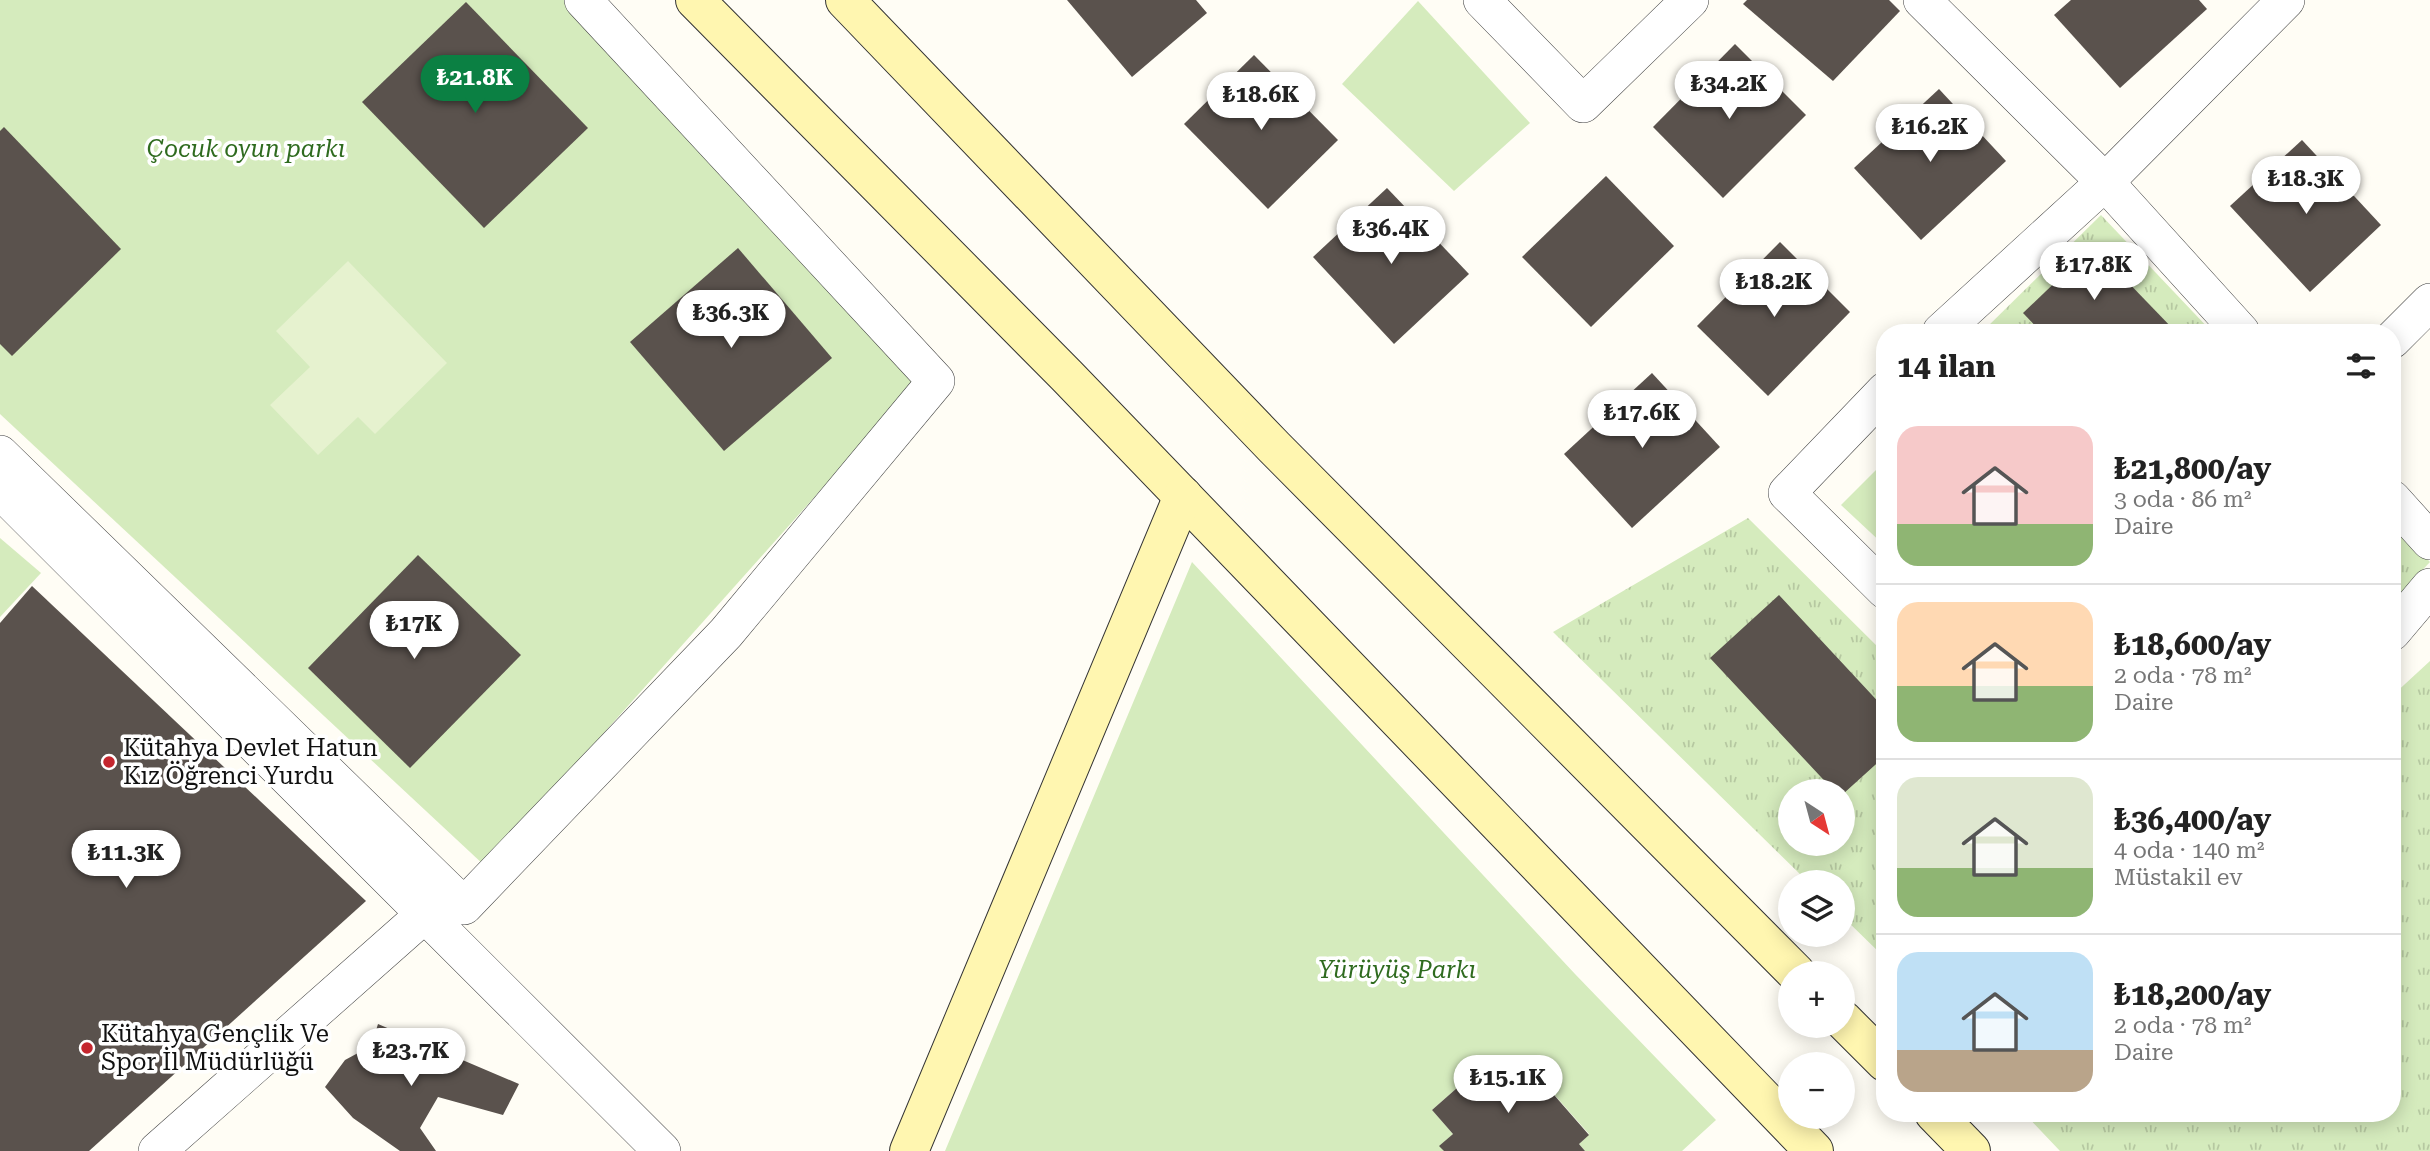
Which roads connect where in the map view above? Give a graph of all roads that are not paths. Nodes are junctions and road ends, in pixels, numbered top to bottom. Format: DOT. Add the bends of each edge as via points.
graph roads {
  1 [pos="583,0"];
  2 [pos="695,0"];
  3 [pos="845,0"];
  4 [pos="1482,0"];
  5 [pos="1690,0"];
  6 [pos="1922,0"];
  7 [pos="2286,0"];
  8 [pos="2105,182"];
  9 [pos="2430,302"];
  10 [pos="1950,324"];
  11 [pos="2234,324"];
  12 [pos="2401,331"];
  13 [pos="1876,400"];
  14 [pos="0,454"];
  15 [pos="0,490"];
  16 [pos="1184,496"];
  17 [pos="2401,509"];
  18 [pos="2430,541"];
  19 [pos="1876,581"];
  20 [pos="2430,587"];
  21 [pos="2401,621"];
  22 [pos="425,915"];
  23 [pos="1784,961"];
  24 [pos="1855,1032"];
  25 [pos="1876,1053"];
  26 [pos="1943,1122"];
  27 [pos="157,1151"];
  28 [pos="662,1151"];
  29 [pos="909,1151"];
  30 [pos="1814,1151"];
  31 [pos="1970,1151"];
  1 -- 14 [label="street" via="936,381 726,633 464,906"];
  2 -- 16 [label="street"];
  3 -- 23 [label="street" via="1274,447"];
  4 -- 5 [label="street" via="1583,104"];
  6 -- 8 [label="street"];
  7 -- 8 [label="street"];
  8 -- 10 [label="street"];
  8 -- 11 [label="street"];
  9 -- 12 [label="street"];
  13 -- 19 [label="street" via="1787,493"];
  15 -- 22 [label="street"];
  16 -- 29 [label="street"];
  16 -- 30 [label="street"];
  17 -- 18 [label="street"];
  20 -- 21 [label="street"];
  22 -- 27 [label="street"];
  22 -- 28 [label="street"];
  24 -- 25 [label="street"];
  26 -- 31 [label="street"];
}
